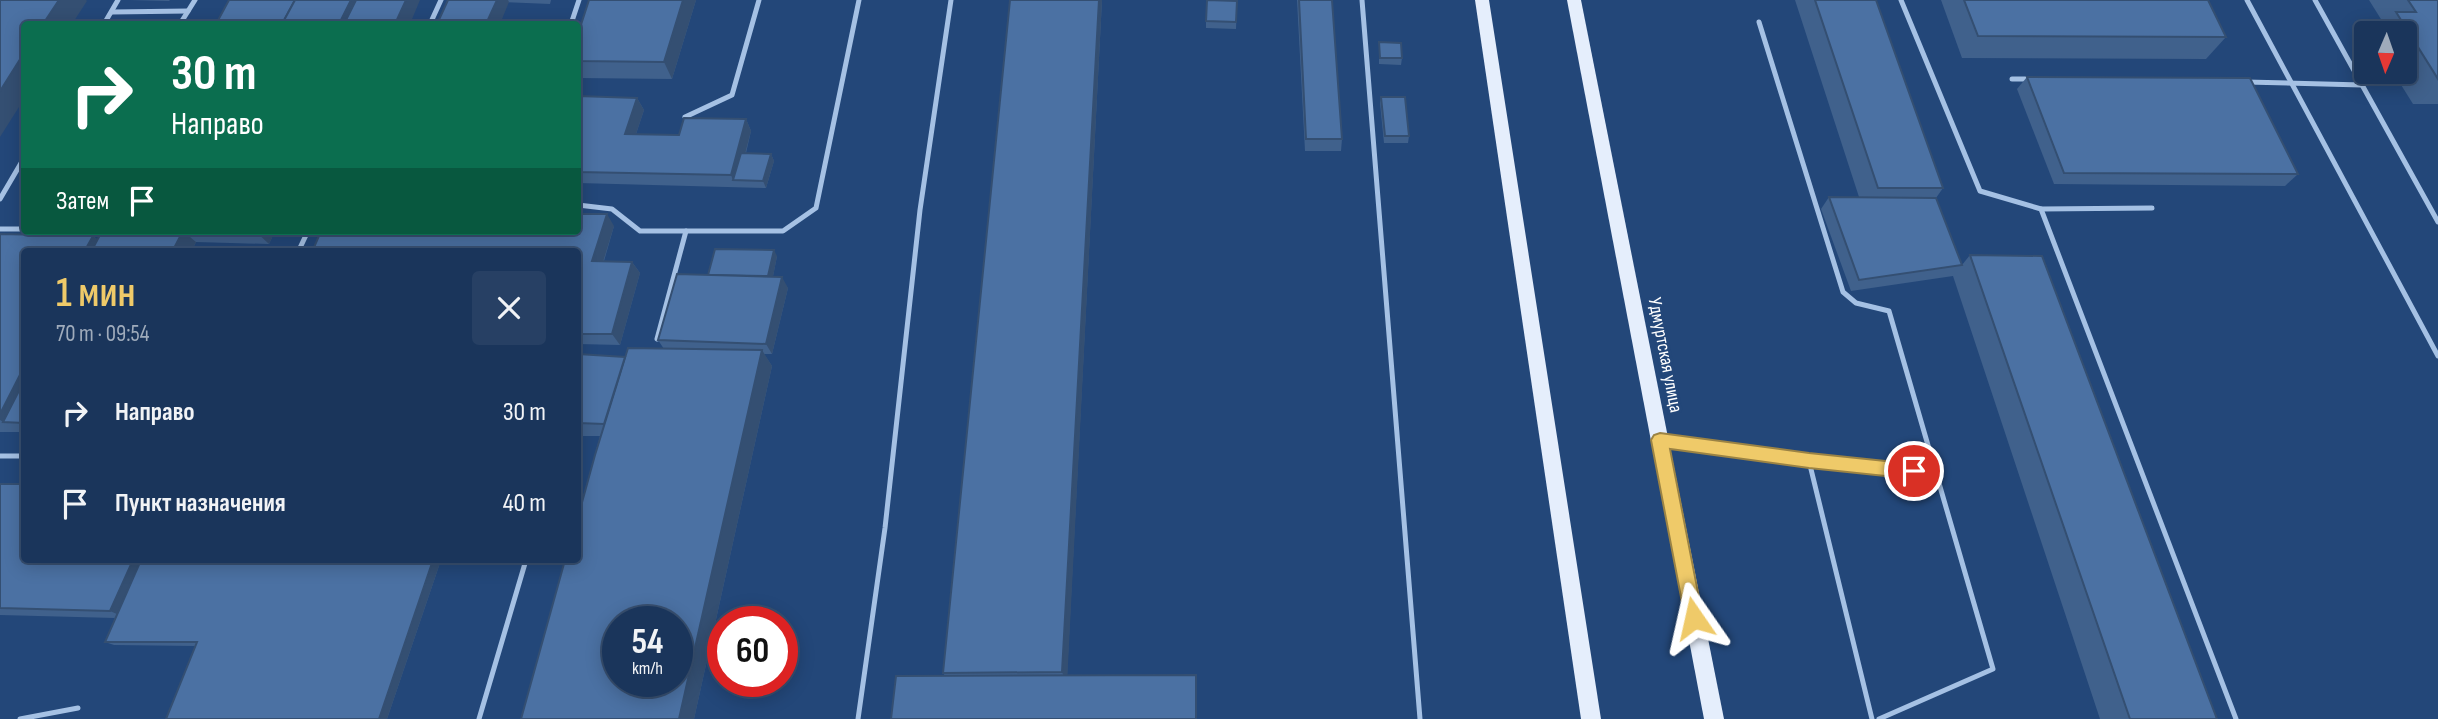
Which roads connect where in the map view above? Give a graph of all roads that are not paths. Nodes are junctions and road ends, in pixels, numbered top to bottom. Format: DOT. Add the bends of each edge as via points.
graph roads {
  1 [pos="118,0"];
  2 [pos="195,0"];
  3 [pos="441,0"];
  4 [pos="579,0"];
  5 [pos="759,0"];
  6 [pos="859,0"];
  7 [pos="951,0"];
  8 [pos="1362,0"];
  9 [pos="1482,0"];
  10 [pos="1574,0"];
  11 [pos="1901,0"];
  12 [pos="2248,0"];
  13 [pos="2315,0"];
  14 [pos="188,11"];
  15 [pos="111,12"];
  16 [pos="106,21"];
  17 [pos="182,21"];
  18 [pos="431,21"];
  19 [pos="572,21"];
  20 [pos="1759,22"];
  21 [pos="2011,79"];
  22 [pos="2038,79"];
  23 [pos="2238,82"];
  24 [pos="2291,82"];
  25 [pos="2362,85"];
  26 [pos="685,117"];
  27 [pos="21,163"];
  28 [pos="0,199"];
  29 [pos="581,205"];
  30 [pos="2152,208"];
  31 [pos="2041,209"];
  32 [pos="2438,222"];
  33 [pos="0,229"];
  34 [pos="21,229"];
  35 [pos="686,231"];
  36 [pos="657,340"];
  37 [pos="2438,356"];
  38 [pos="1660,440"];
  39 [pos="0,456"];
  40 [pos="21,456"];
  41 [pos="1809,461"];
  42 [pos="1936,473"];
  43 [pos="525,563"];
  44 [pos="78,708"];
  45 [pos="20,719"];
  46 [pos="479,719"];
  47 [pos="858,719"];
  48 [pos="1420,719"];
  49 [pos="1591,719"];
  50 [pos="1714,719"];
  51 [pos="1872,719"];
  52 [pos="1879,719"];
  53 [pos="2236,719"];
  1 -- 15 [label="lane"];
  2 -- 14 [label="lane"];
  3 -- 18 [label="lane"];
  4 -- 19 [label="lane"];
  5 -- 26 [label="lane" via="732,95"];
  6 -- 35 [label="lane" via="816,208 783,231"];
  7 -- 47 [label="lane" via="920,210 885,528"];
  8 -- 48 [label="lane"];
  9 -- 49 [label="main road"];
  10 -- 38 [label="main road, Удмуртская улица"];
  11 -- 31 [label="lane" via="1980,191"];
  12 -- 24 [label="lane"];
  13 -- 25 [label="lane"];
  14 -- 15 [label="lane"];
  14 -- 17 [label="lane"];
  15 -- 16 [label="lane"];
  20 -- 42 [label="lane" via="1843,292 1856,303 1889,312"];
  21 -- 22 [label="lane"];
  23 -- 24 [label="lane"];
  24 -- 25 [label="lane"];
  24 -- 37 [label="lane"];
  25 -- 32 [label="lane"];
  27 -- 28 [label="lane"];
  29 -- 35 [label="lane" via="612,209 640,230"];
  30 -- 31 [label="lane"];
  31 -- 53 [label="lane"];
  33 -- 34 [label="lane"];
  35 -- 36 [label="lane"];
  38 -- 41 [label="lane"];
  38 -- 50 [label="main road, Удмуртская улица"];
  39 -- 40 [label="lane"];
  41 -- 42 [label="lane"];
  41 -- 51 [label="lane"];
  42 -- 52 [label="lane" via="1993,669"];
  43 -- 46 [label="lane"];
  44 -- 45 [label="lane"];
}
